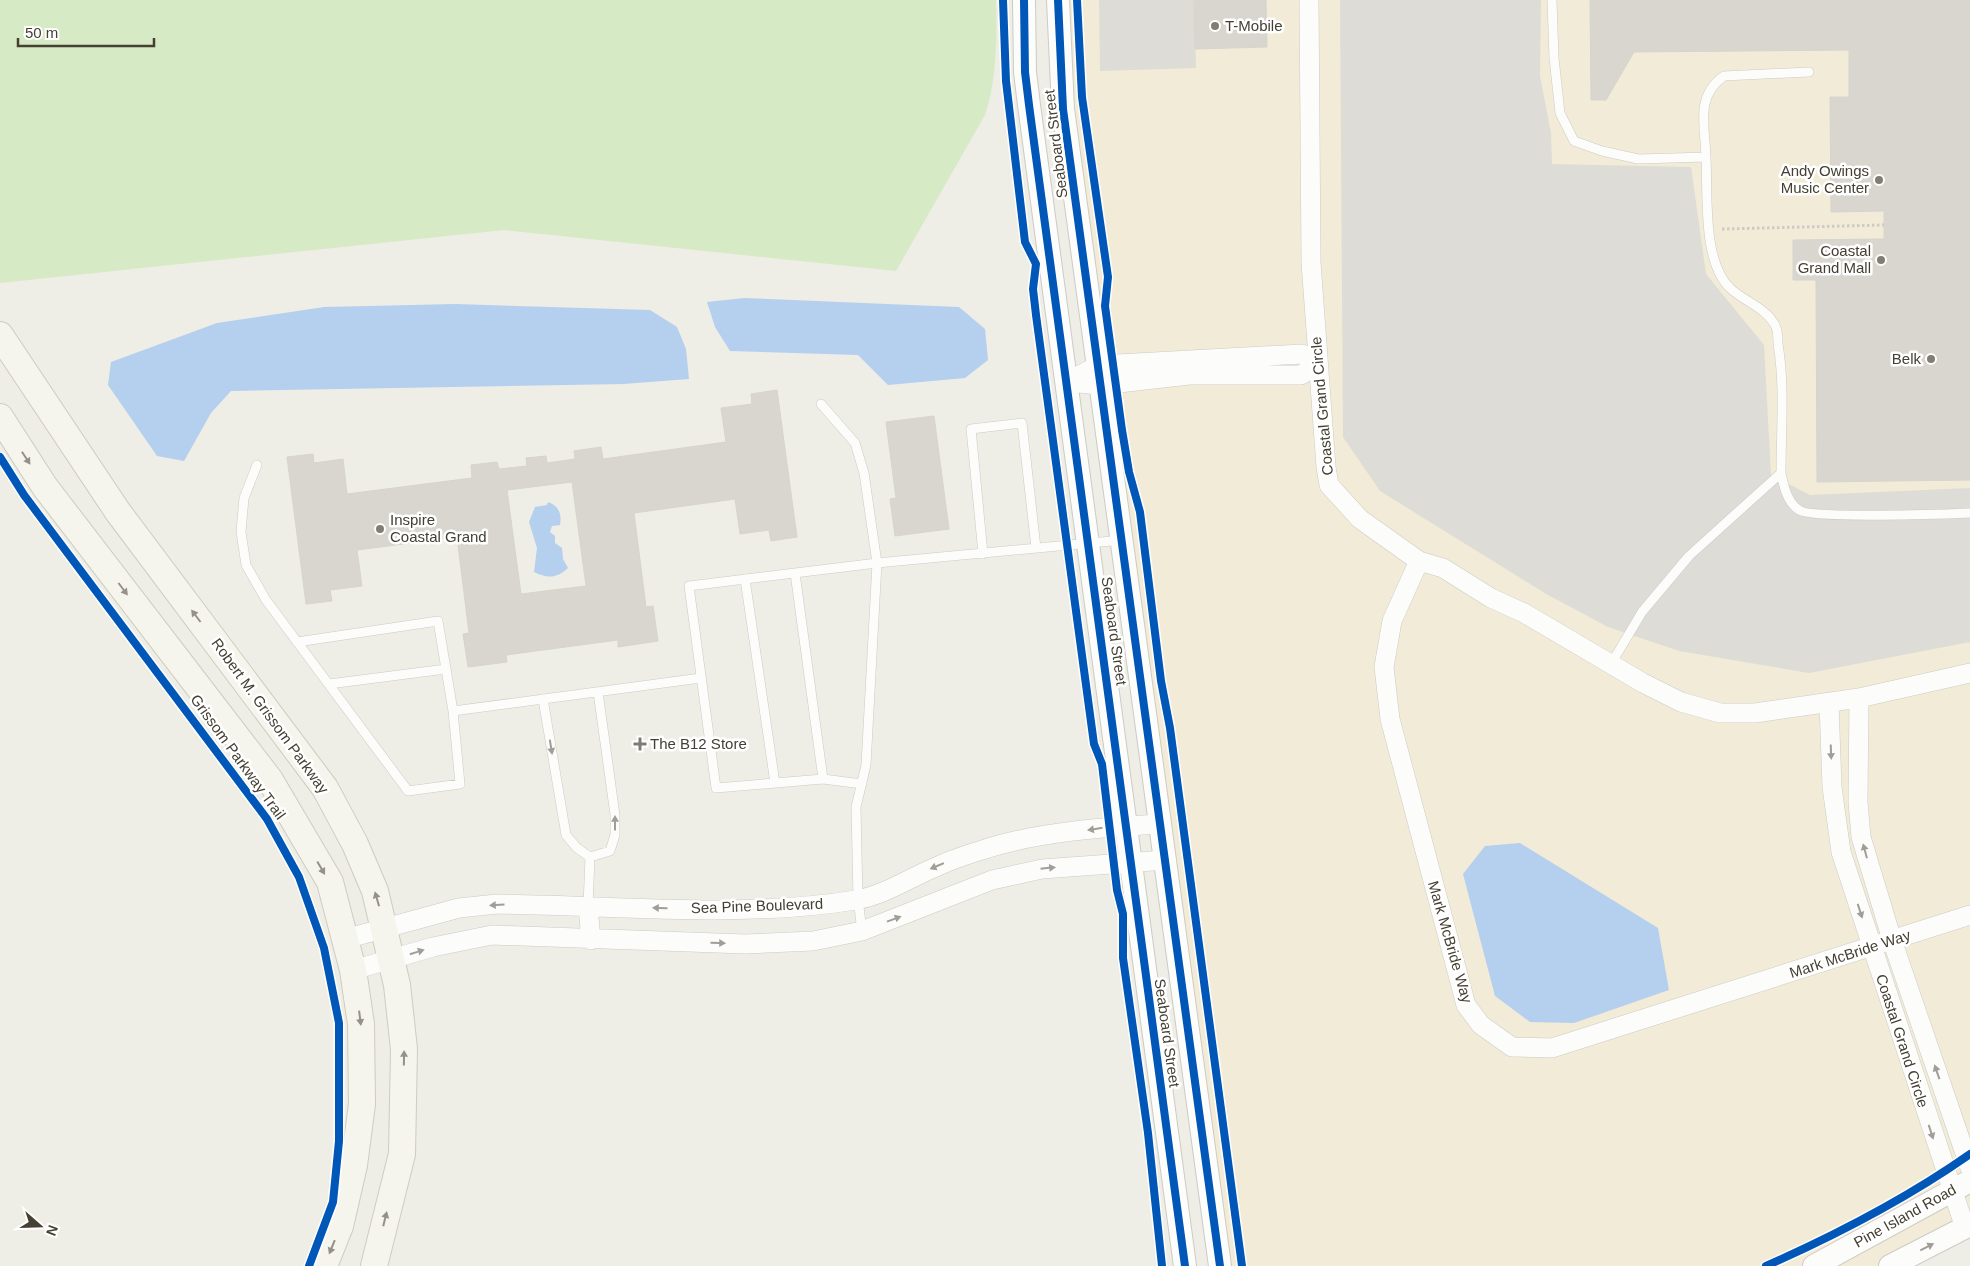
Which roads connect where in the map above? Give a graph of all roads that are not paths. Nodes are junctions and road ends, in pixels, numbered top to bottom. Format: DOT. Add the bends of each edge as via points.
graph roads {
  1 [pos="1024,0"];
  2 [pos="1058,0"];
  3 [pos="1309,0"];
  4 [pos="1552,0"];
  5 [pos="1808,72"];
  6 [pos="1706,157"];
  7 [pos="0,335"];
  8 [pos="1317,365"];
  9 [pos="1100,375"];
  10 [pos="1067,382"];
  11 [pos="821,404"];
  12 [pos="0,417"];
  13 [pos="257,465"];
  14 [pos="1781,473"];
  15 [pos="1970,514"];
  16 [pos="1122,540"];
  17 [pos="1089,543"];
  18 [pos="1036,548"];
  19 [pos="982,554"];
  20 [pos="1419,561"];
  21 [pos="878,562"];
  22 [pos="795,573"];
  23 [pos="745,579"];
  24 [pos="297,642"];
  25 [pos="1611,664"];
  26 [pos="446,669"];
  27 [pos="1970,673"];
  28 [pos="701,678"];
  29 [pos="329,684"];
  30 [pos="598,692"];
  31 [pos="1859,698"];
  32 [pos="543,699"];
  33 [pos="1829,703"];
  34 [pos="453,711"];
  35 [pos="823,778"];
  36 [pos="775,783"];
  37 [pos="862,784"];
  38 [pos="1161,824"];
  39 [pos="1126,826"];
  40 [pos="590,857"];
  41 [pos="1166,860"];
  42 [pos="1131,863"];
  43 [pos="858,899"];
  44 [pos="588,906"];
  45 [pos="1970,915"];
  46 [pos="385,926"];
  47 [pos="862,931"];
  48 [pos="345,939"];
  49 [pos="591,940"];
  50 [pos="1892,940"];
  51 [pos="1871,947"];
  52 [pos="392,960"];
  53 [pos="353,970"];
  54 [pos="1970,1168"];
  55 [pos="1961,1186"];
  56 [pos="1967,1227"];
  57 [pos="324,1266"];
  58 [pos="374,1266"];
  59 [pos="1185,1266"];
  60 [pos="1220,1266"];
  61 [pos="1814,1266"];
  62 [pos="1890,1266"];
  1 -- 10 [label="street, Seaboard Street" via="1025,72"];
  2 -- 9 [label="street, Seaboard Street" via="1063,109"];
  3 -- 8 [label="street, Coastal Grand Circle" via="1311,262"];
  4 -- 6 [label="lane" via="1560,113 1574,141 1638,158"];
  5 -- 6 [label="lane" via="1724,76 1714,83 1704,103"];
  6 -- 14 [label="lane" via="1713,257 1730,288 1767,314 1776,326 1781,358"];
  46 -- 7 [label="main road, Robert M. Grissom Parkway, one-way" via="375,891 325,788 118,512"];
  8 -- 9 [label="street" via="1301,375"];
  8 -- 20 [label="street, Coastal Grand Circle" via="1329,485 1360,519"];
  9 -- 10 [label="street"];
  9 -- 16 [label="street, Seaboard Street"];
  10 -- 17 [label="street, Seaboard Street"];
  11 -- 21 [label="lane" via="855,442 864,473"];
  12 -- 48 [label="main road, one-way" via="45,487 270,780 330,882"];
  13 -- 24 [label="lane" via="244,498 241,532 246,565 266,600"];
  14 -- 15 [label="lane" via="1785,492 1800,512 1825,515"];
  14 -- 25 [label="lane" via="1690,556 1642,612"];
  16 -- 17 [label="lane"];
  16 -- 38 [label="street, Seaboard Street"];
  17 -- 18 [label="lane"];
  17 -- 39 [label="street, Seaboard Street"];
  18 -- 19 [label="lane"];
  18 -- 19 [label="lane" via="1022,423 971,429"];
  19 -- 21 [label="lane"];
  20 -- 25 [label="street, Coastal Grand Circle" via="1443,568"];
  20 -- 51 [label="street, Mark McBride Way" via="1392,621 1385,658 1390,719 1466,1005 1481,1025 1512,1047 1552,1048"];
  21 -- 22 [label="lane"];
  21 -- 37 [label="lane" via="866,765"];
  22 -- 23 [label="lane"];
  22 -- 35 [label="lane"];
  23 -- 28 [label="lane" via="689,586"];
  23 -- 36 [label="lane"];
  24 -- 26 [label="lane" via="438,622"];
  24 -- 29 [label="lane"];
  25 -- 33 [label="street, Coastal Grand Circle" via="1681,702 1720,713 1755,713"];
  26 -- 29 [label="lane"];
  26 -- 34 [label="lane"];
  27 -- 31 [label="street, Coastal Grand Circle"];
  28 -- 30 [label="lane"];
  28 -- 36 [label="lane" via="716,788"];
  29 -- 34 [label="lane" via="408,791 460,784"];
  30 -- 32 [label="lane"];
  40 -- 30 [label="lane, one-way" via="610,850 616,815"];
  31 -- 33 [label="street, Coastal Grand Circle"];
  50 -- 31 [label="street, one-way" via="1861,836 1858,802"];
  32 -- 34 [label="lane"];
  32 -- 40 [label="lane, one-way" via="566,835 576,848"];
  33 -- 51 [label="street, Coastal Grand Circle, one-way" via="1832,787 1841,852"];
  35 -- 36 [label="lane"];
  35 -- 37 [label="lane"];
  37 -- 43 [label="lane" via="856,807"];
  38 -- 39 [label="street, Sea Pine Boulevard"];
  38 -- 41 [label="street, Seaboard Street"];
  39 -- 42 [label="street, Seaboard Street"];
  39 -- 43 [label="street, Sea Pine Boulevard, one-way" via="983,849 936,866 888,890"];
  40 -- 44 [label="lane"];
  41 -- 42 [label="street"];
  41 -- 60 [label="street, Seaboard Street"];
  47 -- 42 [label="street, one-way" via="992,880 1042,869"];
  42 -- 59 [label="street, Seaboard Street"];
  43 -- 44 [label="street, Sea Pine Boulevard, one-way" via="797,908 728,910"];
  43 -- 47 [label="lane"];
  44 -- 46 [label="street, Sea Pine Boulevard, one-way" via="497,904 459,908"];
  44 -- 49 [label="street"];
  45 -- 50 [label="street, Mark McBride Way"];
  46 -- 48 [label="street, Sea Pine Boulevard"];
  46 -- 52 [label="main road, Robert M. Grissom Parkway"];
  49 -- 47 [label="street, one-way" via="745,944 813,942"];
  48 -- 53 [label="main road"];
  52 -- 49 [label="street, one-way" via="433,947 492,935"];
  50 -- 51 [label="street, Mark McBride Way"];
  54 -- 50 [label="street, one-way"];
  51 -- 55 [label="street, Coastal Grand Circle, one-way"];
  52 -- 53 [label="street"];
  58 -- 52 [label="main road, Robert M. Grissom Parkway, one-way" via="402,1154 404,1049"];
  53 -- 57 [label="main road, one-way" via="361,1024 362,1104 354,1165 340,1226"];
  55 -- 56 [label="street, Coastal Grand Circle"];
  55 -- 61 [label="street, Pine Island Road"];
  62 -- 56 [label="street, one-way"];
}
